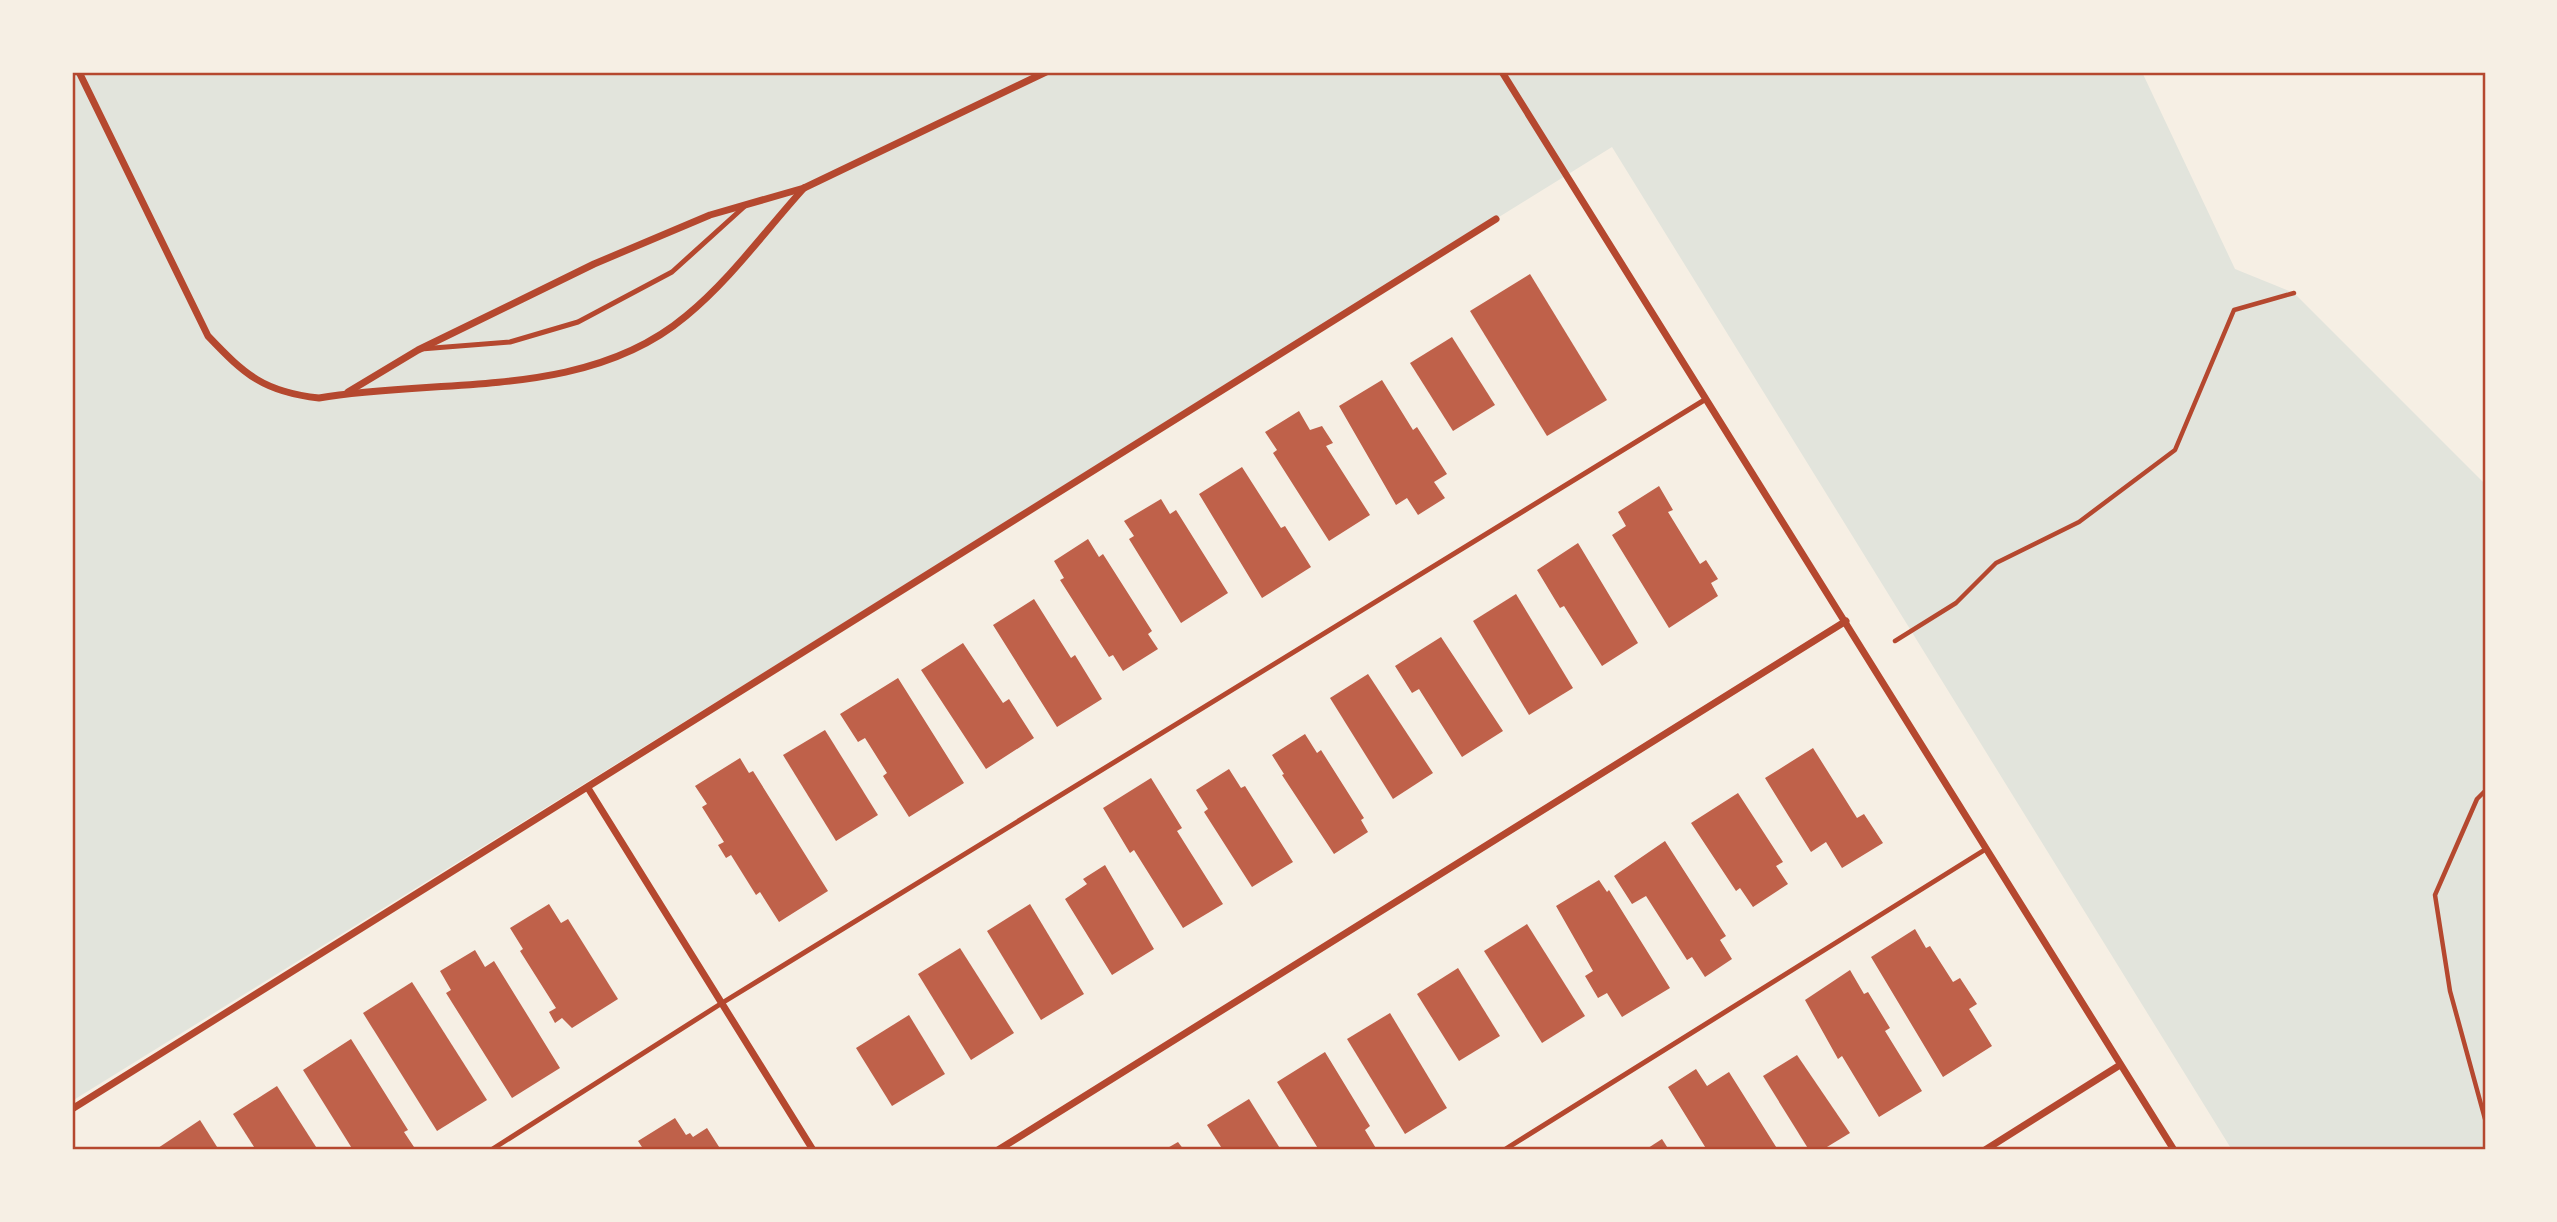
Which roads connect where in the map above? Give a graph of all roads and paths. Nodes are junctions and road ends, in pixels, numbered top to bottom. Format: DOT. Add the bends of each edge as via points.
graph roads {
  1 [pos="79,72"];
  2 [pos="1046,72"];
  3 [pos="1502,72"];
  4 [pos="804,188"];
  5 [pos="747,204"];
  6 [pos="1496,219"];
  7 [pos="2294,293"];
  8 [pos="418,350"];
  9 [pos="345,394"];
  10 [pos="1706,399"];
  11 [pos="1846,621"];
  12 [pos="1895,641"];
  13 [pos="588,788"];
  14 [pos="2485,791"];
  15 [pos="1986,849"];
  16 [pos="722,1003"];
  17 [pos="2120,1065"];
  18 [pos="72,1109"];
  19 [pos="2485,1119"];
  20 [pos="491,1150"];
  21 [pos="813,1150"];
  22 [pos="998,1150"];
  23 [pos="1504,1150"];
  24 [pos="1985,1150"];
  25 [pos="2174,1150"];
  1 -- 9 [label="street" via="208,336 240,370 267,387 319,398"];
  2 -- 4 [label="street"];
  3 -- 10 [label="street"];
  4 -- 5 [label="street"];
  4 -- 9 [label="street" via="737,267 685,317 614,356 522,380"];
  5 -- 8 [label="street" via="594,264"];
  5 -- 8 [label="lane" via="672,272 578,322 510,342"];
  6 -- 13 [label="street"];
  7 -- 12 [label="path" via="2234,310 2175,450 2079,522 1996,563 1956,603"];
  8 -- 9 [label="street"];
  10 -- 11 [label="street"];
  10 -- 16 [label="lane"];
  11 -- 15 [label="street"];
  11 -- 22 [label="street"];
  13 -- 16 [label="street"];
  13 -- 18 [label="street"];
  14 -- 19 [label="path" via="2477,799 2435,895 2450,992"];
  15 -- 17 [label="street"];
  15 -- 23 [label="lane"];
  16 -- 20 [label="lane"];
  16 -- 21 [label="street"];
  17 -- 24 [label="street"];
  17 -- 25 [label="street"];
}
